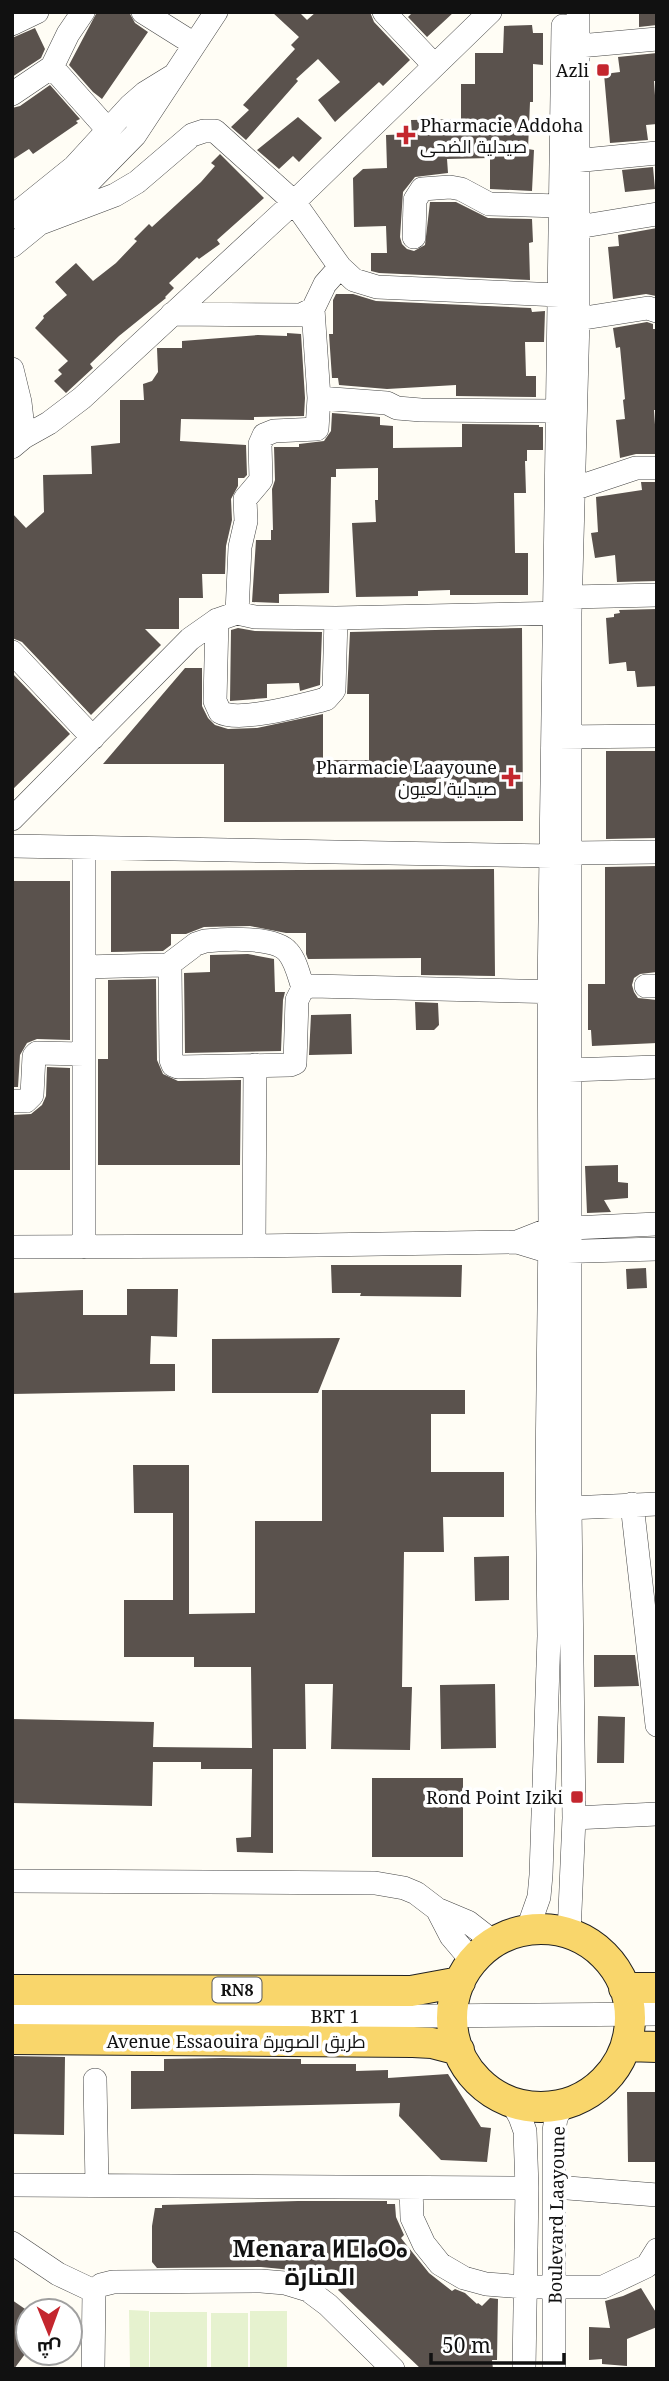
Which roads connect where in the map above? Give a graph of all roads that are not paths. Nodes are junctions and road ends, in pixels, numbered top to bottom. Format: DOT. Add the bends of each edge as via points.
graph roads {
  1 [pos="37,12"];
  2 [pos="83,12"];
  3 [pos="143,12"];
  4 [pos="216,12"];
  5 [pos="384,12"];
  6 [pos="490,12"];
  7 [pos="564,12"];
  8 [pos="578,12"];
  9 [pos="66,23"];
  10 [pos="12,24"];
  11 [pos="657,39"];
  12 [pos="194,44"];
  13 [pos="579,46"];
  14 [pos="434,65"];
  15 [pos="52,67"];
  16 [pos="172,77"];
  17 [pos="12,94"];
  18 [pos="109,131"];
  19 [pos="657,153"];
  20 [pos="569,162"];
  21 [pos="293,202"];
  22 [pos="560,206"];
  23 [pos="657,214"];
  24 [pos="27,215"];
  25 [pos="578,226"];
  26 [pos="414,237"];
  27 [pos="12,246"];
  28 [pos="340,267"];
  29 [pos="559,295"];
  30 [pos="313,309"];
  31 [pos="657,311"];
  32 [pos="172,314"];
  33 [pos="578,319"];
  34 [pos="12,369"];
  35 [pos="319,398"];
  36 [pos="557,411"];
  37 [pos="18,442"];
  38 [pos="657,468"];
  39 [pos="573,489"];
  40 [pos="657,596"];
  41 [pos="565,608"];
  42 [pos="227,617"];
  43 [pos="336,618"];
  44 [pos="12,652"];
  45 [pos="657,736"];
  46 [pos="563,737"];
  47 [pos="93,738"];
  48 [pos="12,819"];
  49 [pos="12,846"];
  50 [pos="84,849"];
  51 [pos="657,852"];
  52 [pos="561,854"];
  53 [pos="167,966"];
  54 [pos="84,967"];
  55 [pos="303,988"];
  56 [pos="559,991"];
  57 [pos="84,1054"];
  58 [pos="255,1065"];
  59 [pos="657,1067"];
  60 [pos="569,1070"];
  61 [pos="12,1101"];
  62 [pos="657,1224"];
  63 [pos="560,1228"];
  64 [pos="517,1242"];
  65 [pos="12,1247"];
  66 [pos="84,1247"];
  67 [pos="254,1247"];
  68 [pos="657,1249"];
  69 [pos="560,1252"];
  70 [pos="632,1504"];
  71 [pos="657,1504"];
  72 [pos="570,1508"];
  73 [pos="657,1725"];
  74 [pos="657,1814"];
  75 [pos="574,1818"];
  76 [pos="12,1881"];
  77 [pos="527,1931"];
  78 [pos="569,1934"];
  79 [pos="476,1962"];
  80 [pos="657,1988"];
  81 [pos="12,1990"];
  82 [pos="637,2005"];
  83 [pos="12,2014"];
  84 [pos="453,2016"];
  85 [pos="12,2039"];
  86 [pos="626,2046"];
  87 [pos="657,2047"];
  88 [pos="459,2050"];
  89 [pos="95,2080"];
  90 [pos="512,2102"];
  91 [pos="563,2104"];
  92 [pos="12,2185"];
  93 [pos="97,2185"];
  94 [pos="411,2188"];
  95 [pos="527,2188"];
  96 [pos="555,2188"];
  97 [pos="657,2195"];
  98 [pos="12,2242"];
  99 [pos="657,2249"];
  100 [pos="524,2287"];
  101 [pos="554,2287"];
  102 [pos="93,2291"];
  103 [pos="93,2369"];
  104 [pos="393,2369"];
  105 [pos="524,2369"];
  106 [pos="554,2369"];
  1 -- 10 [label="street"];
  2 -- 9 [label="street"];
  3 -- 12 [label="street"];
  4 -- 12 [label="street"];
  5 -- 14 [label="street"];
  6 -- 14 [label="street"];
  7 -- 20 [label="street"];
  8 -- 13 [label="street"];
  9 -- 15 [label="street"];
  11 -- 13 [label="street"];
  12 -- 16 [label="street"];
  13 -- 20 [label="street"];
  14 -- 21 [label="street"];
  15 -- 17 [label="street"];
  15 -- 18 [label="street"];
  16 -- 18 [label="street" via="145,93"];
  16 -- 24 [label="street" via="159,102 120,152 82,190"];
  18 -- 24 [label="street"];
  19 -- 20 [label="street"];
  20 -- 22 [label="street"];
  20 -- 25 [label="street"];
  21 -- 24 [label="street" via="215,131 204,131 192,135 115,195"];
  21 -- 28 [label="street"];
  21 -- 32 [label="street"];
  22 -- 26 [label="street" via="489,204 461,189 422,189 415,200"];
  22 -- 29 [label="street"];
  23 -- 25 [label="street"];
  24 -- 27 [label="street"];
  25 -- 33 [label="street"];
  28 -- 29 [label="street" via="354,280 377,287"];
  28 -- 30 [label="street"];
  29 -- 36 [label="street"];
  30 -- 32 [label="street" via="301,315"];
  30 -- 35 [label="street"];
  31 -- 33 [label="street" via="648,308"];
  32 -- 37 [label="street" via="82,398"];
  33 -- 39 [label="street"];
  34 -- 37 [label="street" via="20,402"];
  35 -- 36 [label="street" via="421,410"];
  35 -- 42 [label="street" via="317,429 274,431 264,435 260,444 261,481 245,499 247,520"];
  36 -- 41 [label="street"];
  38 -- 39 [label="street" via="636,468"];
  39 -- 41 [label="street"];
  40 -- 41 [label="street"];
  41 -- 43 [label="street"];
  41 -- 46 [label="street"];
  42 -- 43 [label="street"];
  42 -- 43 [label="street" via="215,701 220,712 228,715 264,713 330,696 334,690"];
  42 -- 47 [label="street" via="190,639"];
  44 -- 47 [label="street"];
  45 -- 46 [label="street"];
  46 -- 52 [label="street"];
  47 -- 48 [label="street"];
  49 -- 50 [label="street"];
  50 -- 52 [label="street"];
  50 -- 54 [label="street"];
  51 -- 52 [label="street"];
  52 -- 56 [label="street"];
  53 -- 54 [label="street"];
  53 -- 55 [label="street" via="205,941 273,942 287,950"];
  53 -- 58 [label="street" via="171,970 173,1065"];
  54 -- 57 [label="street"];
  55 -- 56 [label="street"];
  55 -- 58 [label="street" via="297,1000 295,1063"];
  56 -- 60 [label="street"];
  56 -- 63 [label="street"];
  57 -- 61 [label="street" via="37,1054 32,1095 26,1101"];
  57 -- 66 [label="street"];
  58 -- 67 [label="street"];
  59 -- 60 [label="street"];
  60 -- 63 [label="street"];
  62 -- 63 [label="street"];
  63 -- 64 [label="street"];
  63 -- 69 [label="street"];
  64 -- 67 [label="street"];
  64 -- 69 [label="street"];
  65 -- 66 [label="street"];
  66 -- 67 [label="street"];
  68 -- 69 [label="street"];
  69 -- 72 [label="street"];
  69 -- 77 [label="street" via="547,1471 549,1636 541,1875"];
  70 -- 71 [label="street"];
  70 -- 72 [label="street"];
  70 -- 73 [label="street"];
  72 -- 75 [label="street"];
  74 -- 75 [label="street"];
  75 -- 78 [label="street"];
  76 -- 79 [label="street" via="375,1882 416,1893 437,1909 468,1922"];
  77 -- 78 [label="main road, RN8"];
  77 -- 79 [label="main road, RN8"];
  78 -- 82 [label="main road, RN8" via="603,1954"];
  79 -- 81 [label="main road, RN8" via="411,1991"];
  79 -- 84 [label="main road" via="455,1999"];
  80 -- 82 [label="main road"];
  82 -- 84 [label="street, BRT 1"];
  82 -- 86 [label="main road"];
  83 -- 84 [label="street, BRT 1"];
  84 -- 88 [label="main road"];
  85 -- 88 [label="main road, Avenue Essaouira طريق الصويرة" via="413,2042"];
  86 -- 87 [label="main road"];
  86 -- 91 [label="main road" via="600,2085"];
  88 -- 90 [label="main road" via="481,2083"];
  89 -- 93 [label="street"];
  90 -- 91 [label="main road"];
  90 -- 95 [label="street, Boulevard Laayoune" via="524,2131"];
  91 -- 96 [label="street, Boulevard Laayoune" via="554,2131"];
  92 -- 93 [label="street"];
  93 -- 94 [label="street"];
  94 -- 95 [label="street"];
  94 -- 100 [label="street" via="412,2218 440,2264 464,2278"];
  95 -- 100 [label="street, Boulevard Laayoune"];
  96 -- 97 [label="street"];
  96 -- 101 [label="street, Boulevard Laayoune"];
  98 -- 102 [label="street" via="58,2274"];
  99 -- 101 [label="street" via="647,2266 603,2287"];
  100 -- 101 [label="street"];
  100 -- 105 [label="street, Boulevard Laayoune"];
  101 -- 106 [label="street, Boulevard Laayoune"];
  102 -- 103 [label="street"];
  102 -- 104 [label="street" via="113,2283 285,2283 308,2290 328,2305"];
}
